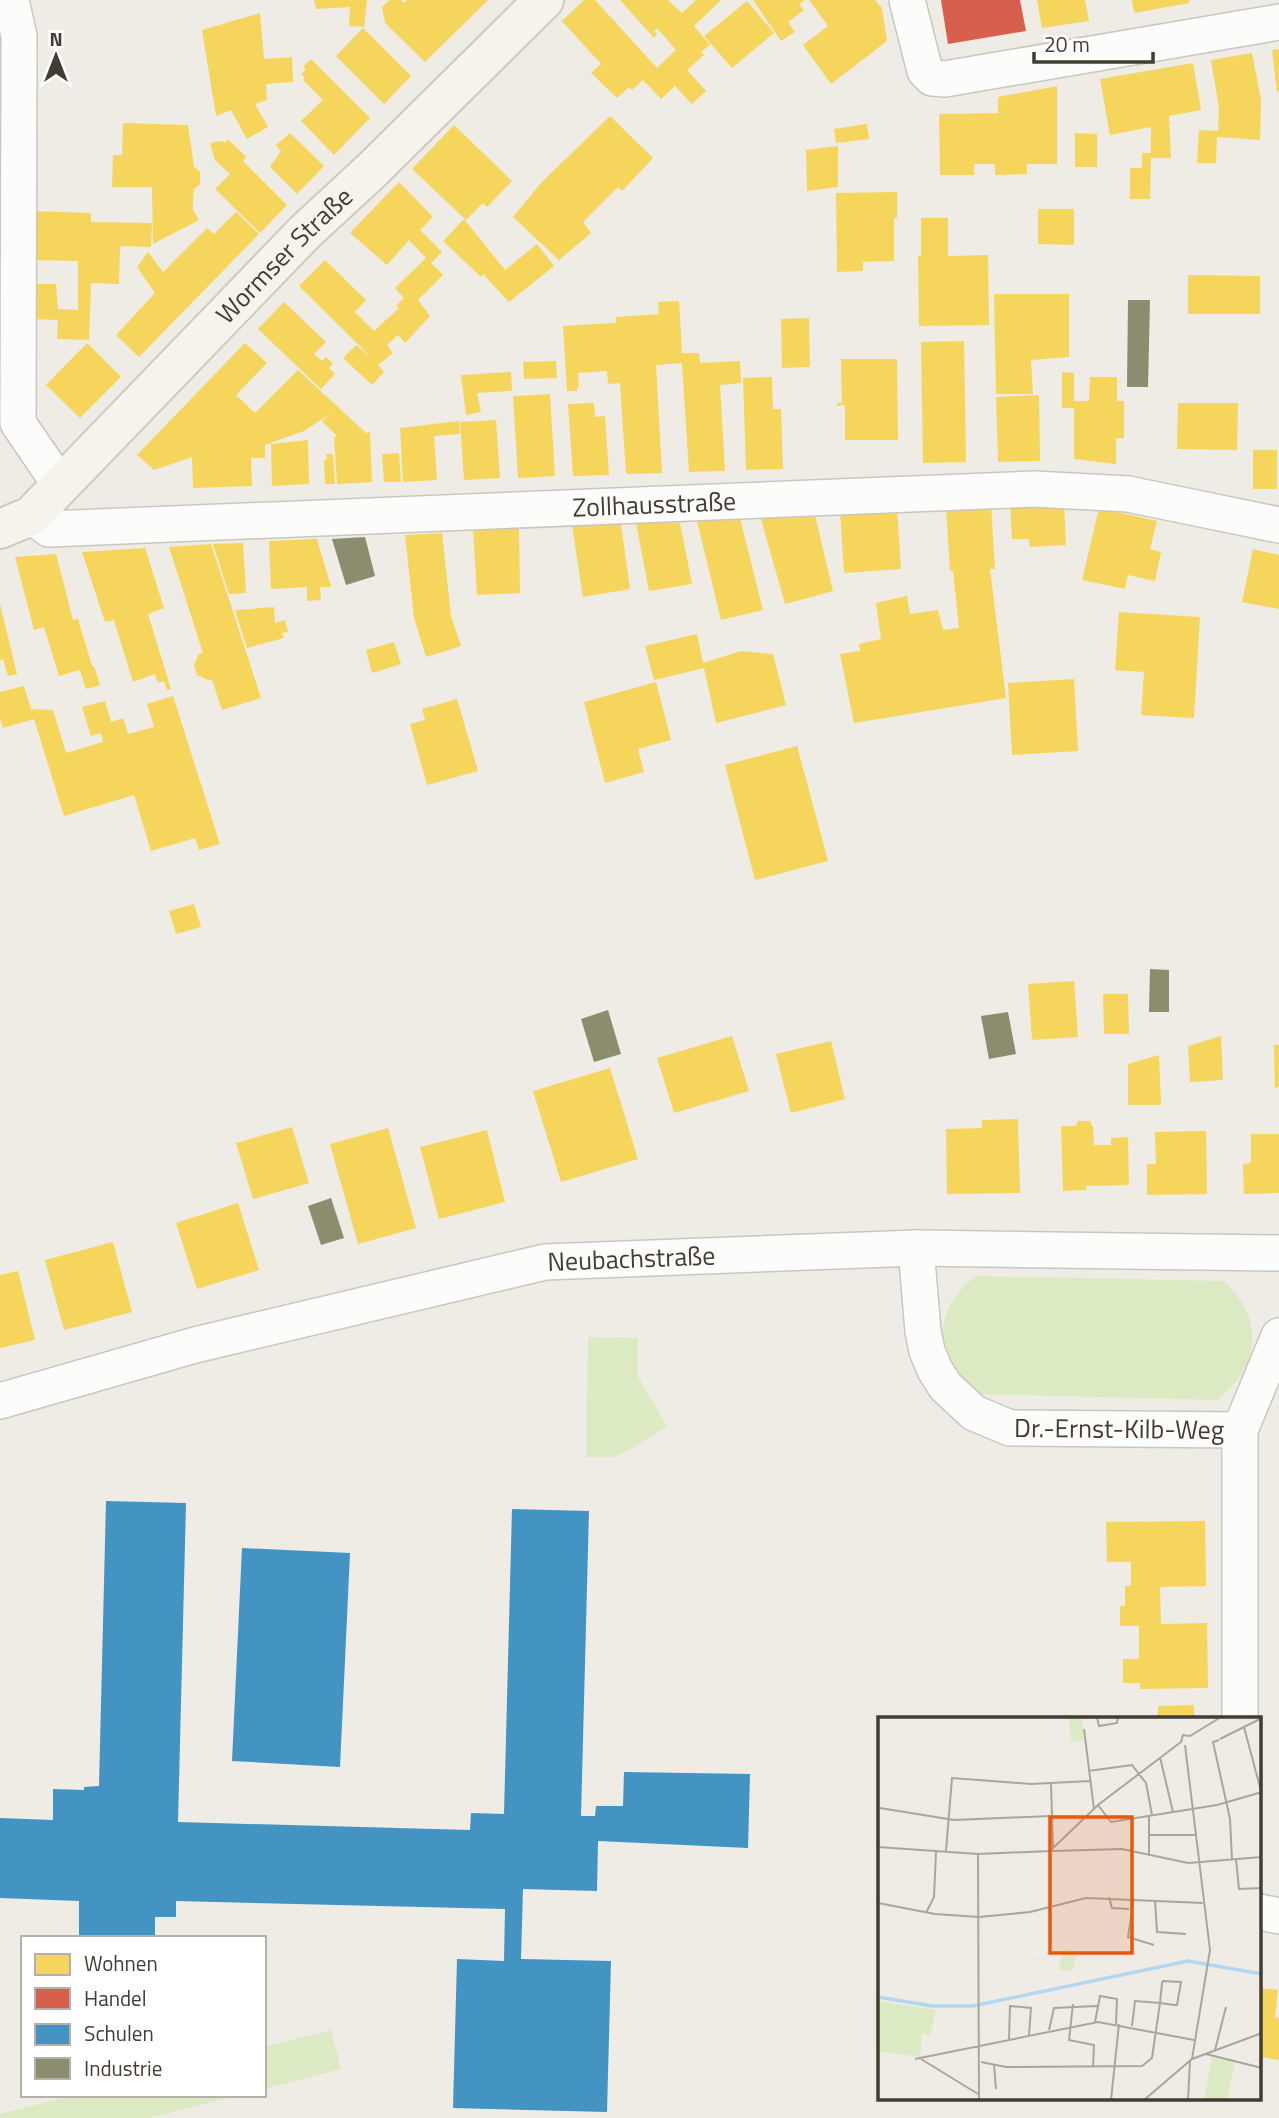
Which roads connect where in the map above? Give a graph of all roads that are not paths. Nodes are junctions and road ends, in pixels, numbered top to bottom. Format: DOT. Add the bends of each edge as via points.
graph roads {
  1 [pos="11,0"];
  2 [pos="544,0"];
  3 [pos="907,0"];
  4 [pos="1279,22"];
  5 [pos="61,486"];
  6 [pos="15,522"];
  7 [pos="1279,525"];
  8 [pos="916,1248"];
  9 [pos="1279,1252"];
  10 [pos="1279,1336"];
  11 [pos="0,1401"];
  12 [pos="1240,1430"];
  13 [pos="1240,1717"];
  1 -- 5 [label="street" via="19,36 19,423"];
  2 -- 5 [label="main road, Wormser Straße" via="305,232"];
  3 -- 4 [label="street" via="925,71 932,78 945,79"];
  5 -- 6 [label="main road, Wormser Straße"];
  6 -- 7 [label="street, Zollhausstraße" via="49,529 1034,489 1128,494"];
  8 -- 9 [label="street, Neubachstraße"];
  8 -- 11 [label="street, Neubachstraße" via="545,1262 195,1345"];
  8 -- 12 [label="street, Dr.-Ernst-Kilb-Weg" via="927,1351 945,1387 974,1413 1010,1428"];
  10 -- 12 [label="street, Dr.-Ernst-Kilb-Weg"];
  12 -- 13 [label="street, Dr.-Ernst-Kilb-Weg"];
}
